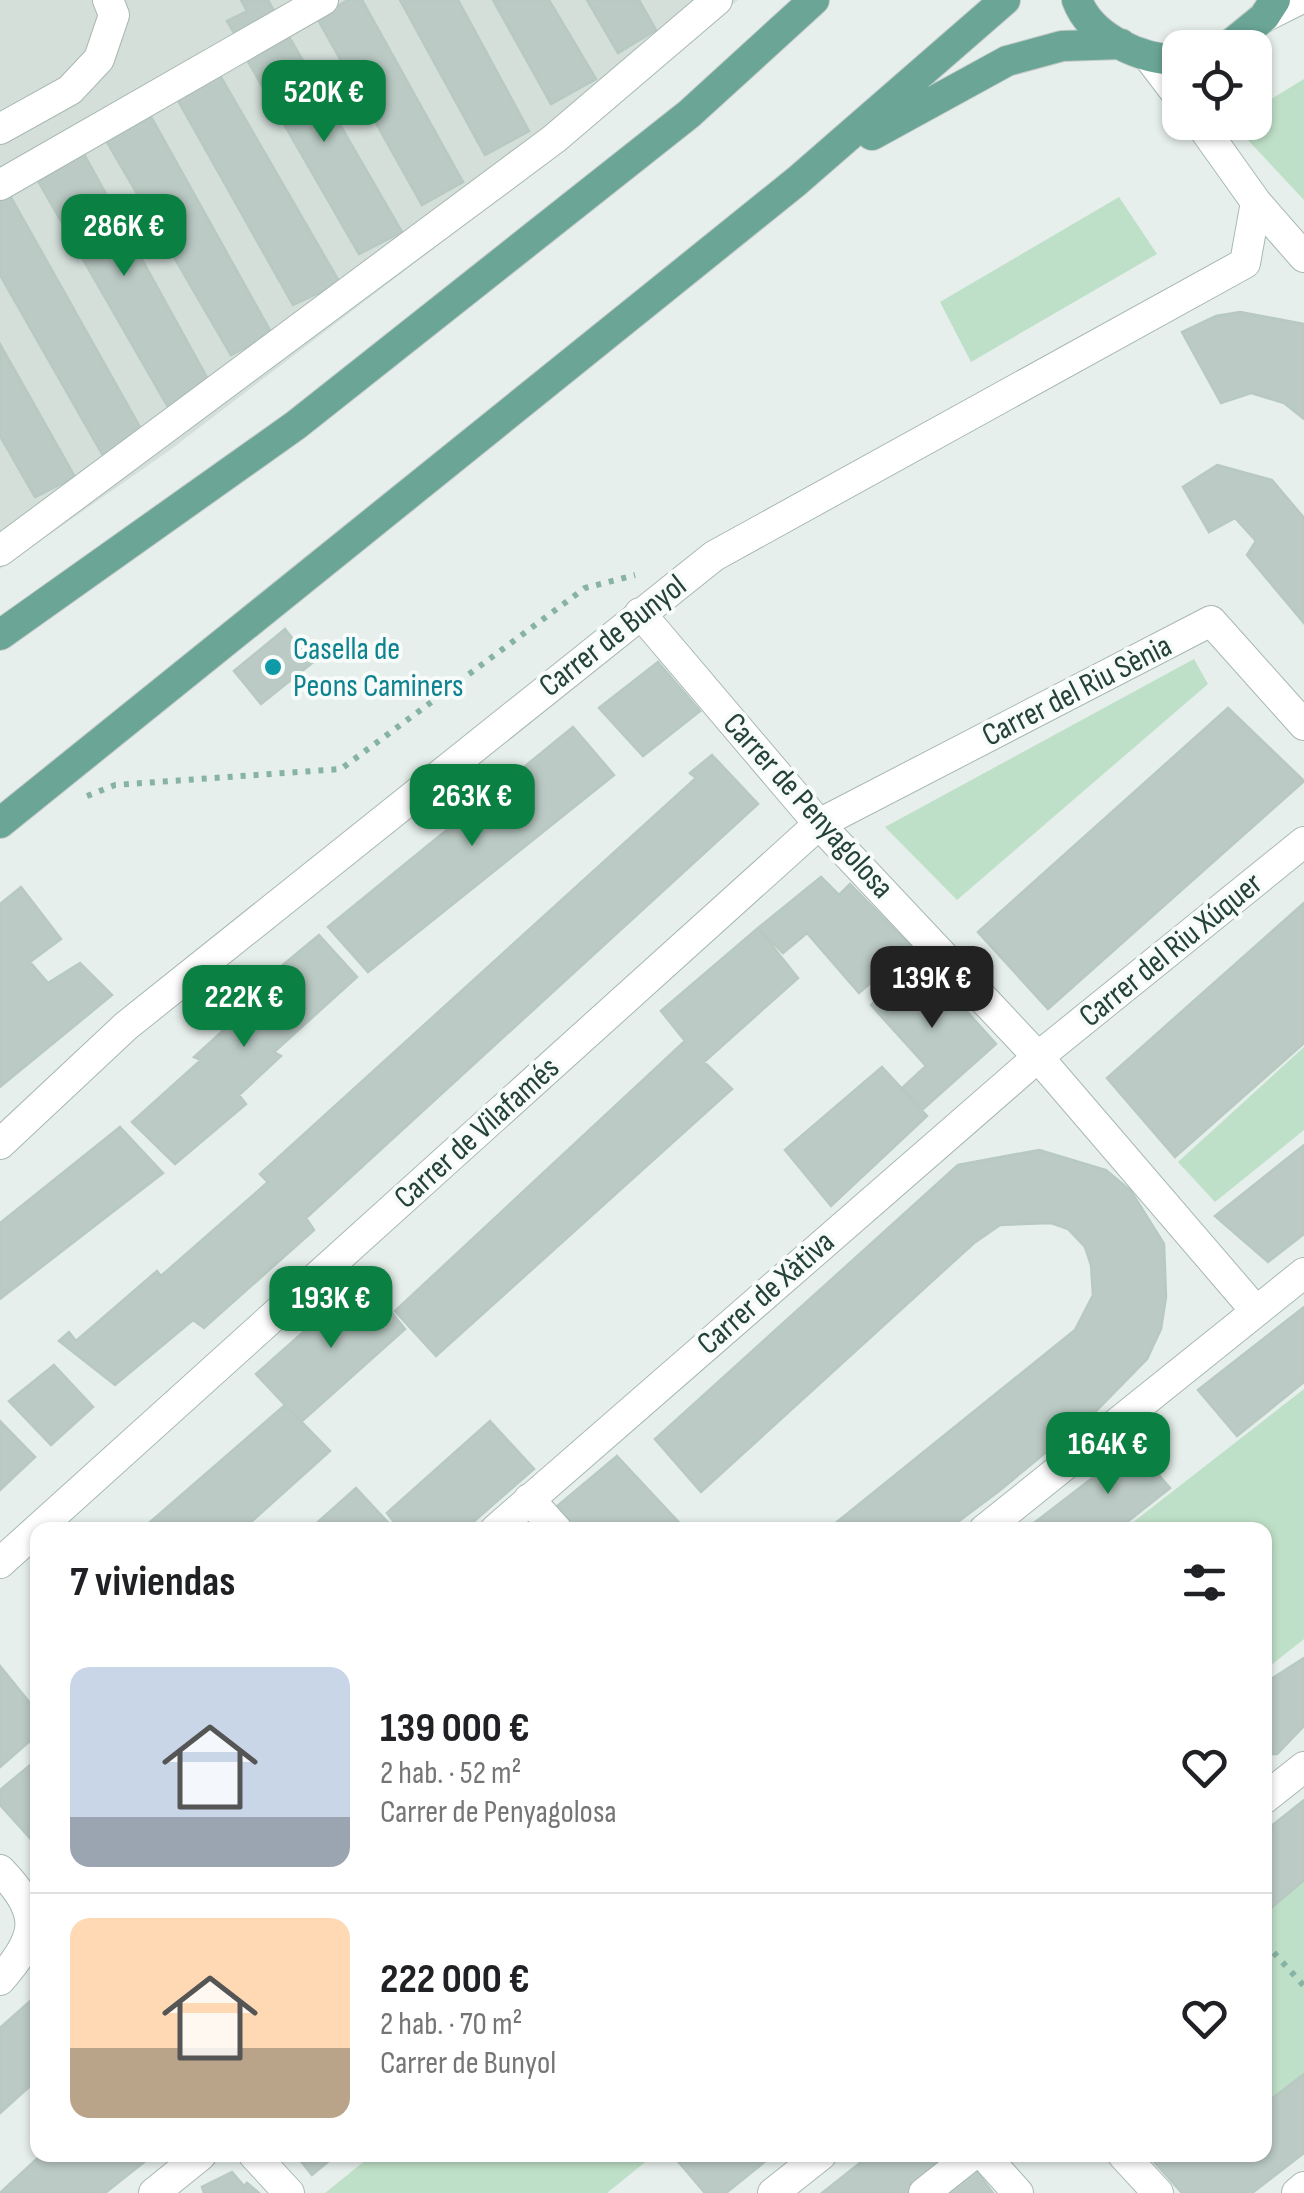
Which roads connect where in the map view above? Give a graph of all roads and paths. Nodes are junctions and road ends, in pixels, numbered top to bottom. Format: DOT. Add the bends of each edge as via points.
graph roads {
  1 [pos="108,0"];
  2 [pos="323,0"];
  3 [pos="717,0"];
  4 [pos="814,0"];
  5 [pos="1006,0"];
  6 [pos="1077,0"];
  7 [pos="1298,0"];
  8 [pos="1270,9"];
  9 [pos="1246,30"];
  10 [pos="1135,50"];
  11 [pos="1162,56"];
  12 [pos="1162,79"];
  13 [pos="0,129"];
  14 [pos="1215,140"];
  15 [pos="797,181"];
  16 [pos="0,186"];
  17 [pos="1256,202"];
  18 [pos="1304,257"];
  19 [pos="0,551"];
  20 [pos="640,574"];
  21 [pos="640,613"];
  22 [pos="0,634"];
  23 [pos="1304,724"];
  24 [pos="61,793"];
  25 [pos="0,823"];
  26 [pos="820,824"];
  27 [pos="0,832"];
  28 [pos="1304,842"];
  29 [pos="1038,1058"];
  30 [pos="0,1144"];
  31 [pos="1304,1273"];
  32 [pos="1256,1311"];
  33 [pos="529,1499"];
  34 [pos="45,1522"];
  35 [pos="504,1522"];
  36 [pos="550,1522"];
  37 [pos="994,1522"];
  38 [pos="30,1536"];
  39 [pos="0,1563"];
  40 [pos="1304,1767"];
  41 [pos="1272,1792"];
  42 [pos="1,1870"];
  43 [pos="30,1901"];
  44 [pos="1272,1951"];
  45 [pos="30,1953"];
  46 [pos="0,1980"];
  47 [pos="1304,1986"];
  48 [pos="193,2162"];
  49 [pos="261,2162"];
  50 [pos="812,2162"];
  51 [pos="963,2162"];
  52 [pos="990,2162"];
  53 [pos="1129,2162"];
  54 [pos="1304,2187"];
  55 [pos="154,2193"];
  56 [pos="290,2193"];
  57 [pos="774,2193"];
  58 [pos="924,2193"];
  59 [pos="1018,2193"];
  60 [pos="1158,2193"];
  61 [pos="1297,2193"];
  1 -- 13 [label="street" via="114,16 100,59 70,90"];
  2 -- 16 [label="street"];
  3 -- 19 [label="street" via="554,139"];
  4 -- 22 [label="main road" via="689,114 296,425"];
  5 -- 15 [label="main road"];
  6 -- 10 [label="main road" via="1095,26"];
  7 -- 8 [label="street"];
  8 -- 9 [label="main road"];
  10 -- 11 [label="main road"];
  10 -- 12 [label="street"];
  10 -- 15 [label="main road" via="1062,46 1008,61"];
  14 -- 17 [label="street"];
  15 -- 24 [label="main road"];
  17 -- 18 [label="street"];
  17 -- 21 [label="street, Carrer de Bunyol" via="1244,263 714,556"];
  20 -- 24 [label="path" via="584,588 341,769"];
  21 -- 26 [label="street, Carrer de Penyagolosa"];
  21 -- 30 [label="street, Carrer de Bunyol" via="126,1026"];
  23 -- 26 [label="street, Carrer del Riu Sènia" via="1211,621"];
  24 -- 25 [label="main road"];
  24 -- 27 [label="main road"];
  26 -- 29 [label="street, Carrer de Penyagolosa"];
  26 -- 34 [label="street, Carrer de Vilafamés"];
  28 -- 29 [label="street, Carrer del Riu Xúquer"];
  29 -- 32 [label="street, Carrer de Penyagolosa"];
  29 -- 33 [label="street, Carrer de Xàtiva"];
  31 -- 32 [label="street"];
  32 -- 37 [label="street"];
  33 -- 35 [label="street, Carrer de Xàtiva"];
  33 -- 36 [label="street"];
  38 -- 39 [label="street, Carrer de Vilafamés"];
  40 -- 41 [label="street"];
  42 -- 43 [label="street"];
  44 -- 47 [label="path"];
  45 -- 46 [label="street"];
  48 -- 55 [label="street"];
  49 -- 56 [label="street"];
  50 -- 57 [label="street"];
  51 -- 58 [label="street"];
  52 -- 59 [label="street"];
  53 -- 60 [label="street"];
  54 -- 61 [label="street"];
}
